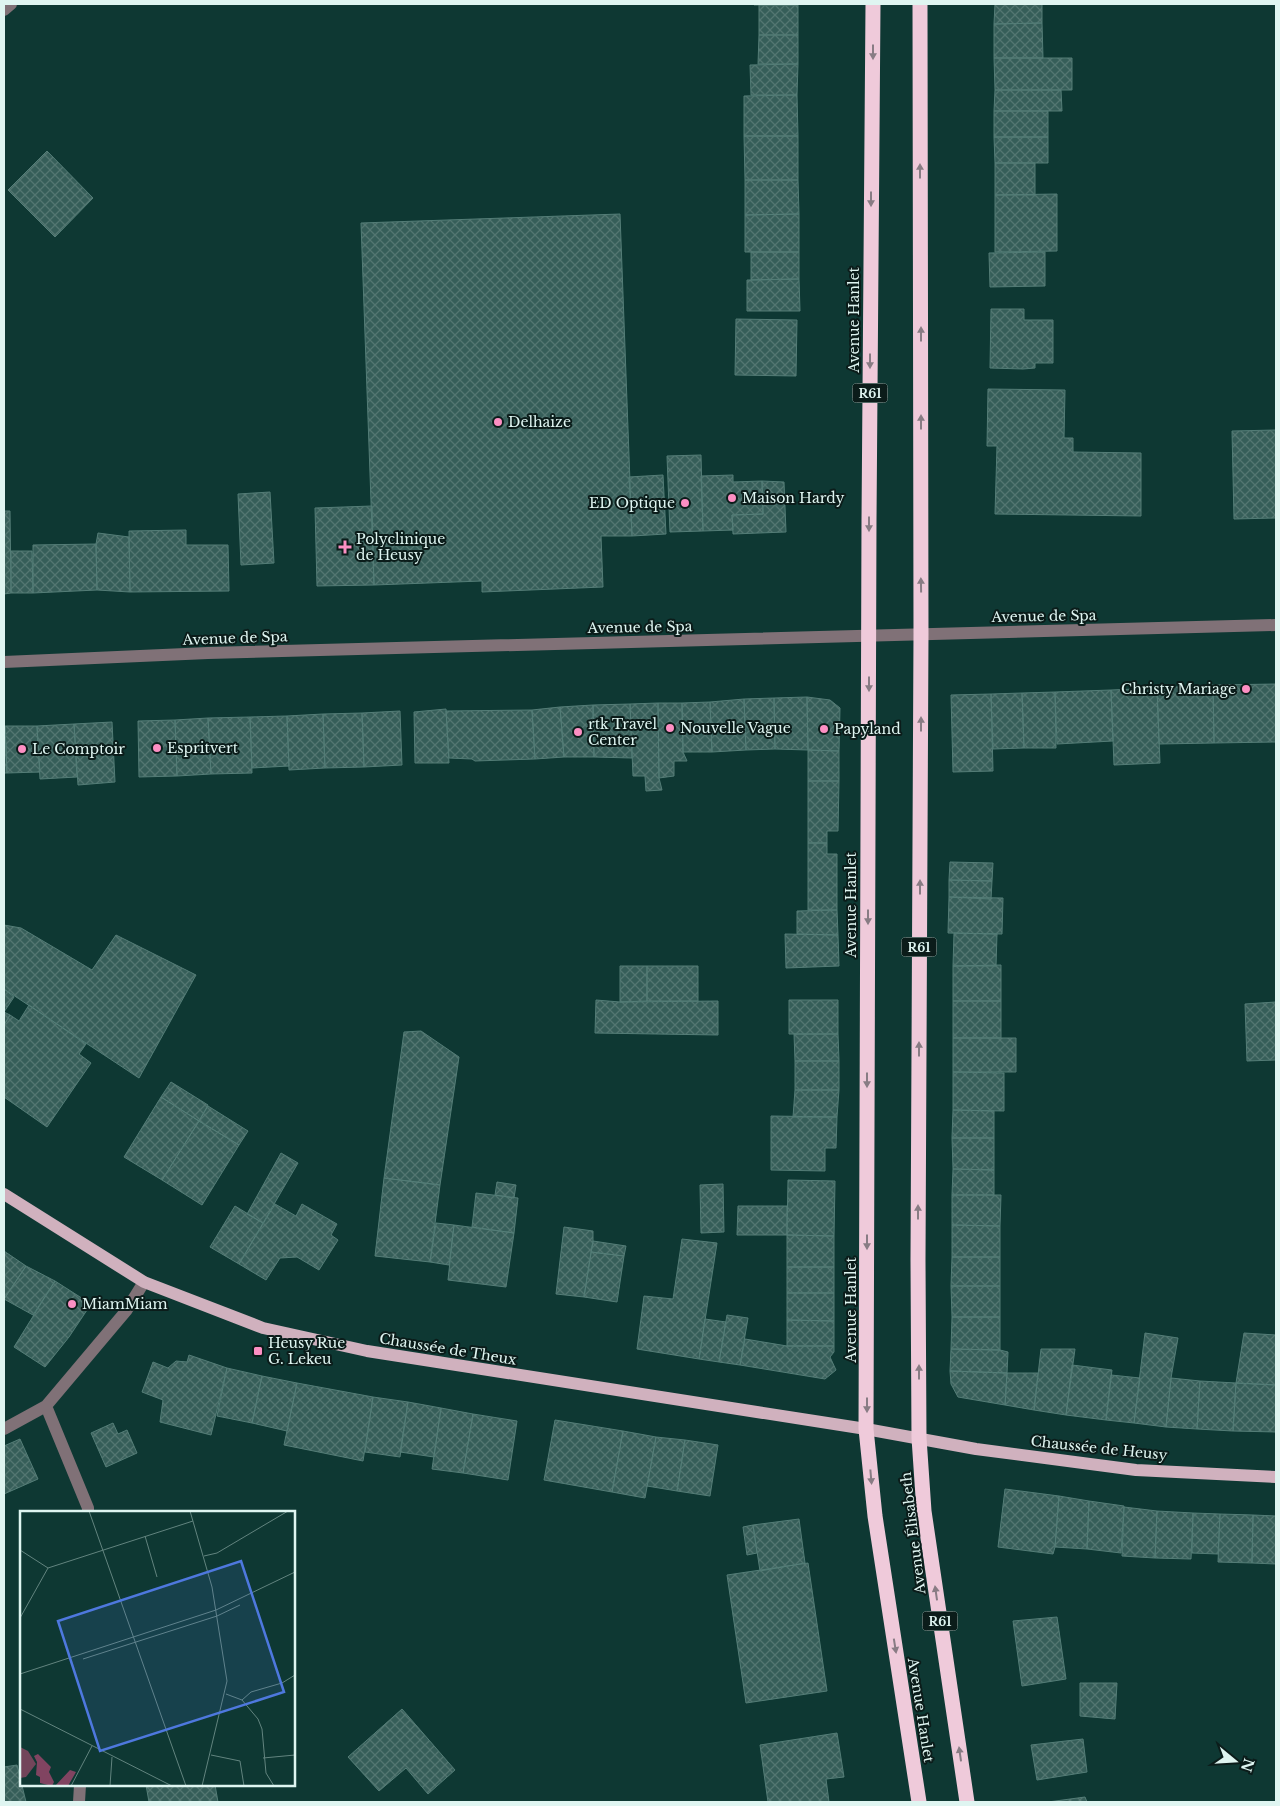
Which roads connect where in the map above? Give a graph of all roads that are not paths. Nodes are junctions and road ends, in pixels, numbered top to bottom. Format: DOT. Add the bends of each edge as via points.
graph roads {
  1 [pos="10,4"];
  2 [pos="873,4"];
  3 [pos="920,4"];
  4 [pos="4,10"];
  5 [pos="1276,625"];
  6 [pos="921,633"];
  7 [pos="869,635"];
  8 [pos="4,662"];
  9 [pos="4,1194"];
  10 [pos="144,1282"];
  11 [pos="46,1406"];
  12 [pos="4,1429"];
  13 [pos="866,1429"];
  14 [pos="919,1438"];
  15 [pos="1276,1477"];
  16 [pos="88,1511"];
  17 [pos="80,1786"];
  18 [pos="80,1802"];
  19 [pos="918,1802"];
  20 [pos="968,1802"];
  1 -- 4 [label="street"];
  2 -- 7 [label="highway, Avenue Hanlet / R61, one-way"];
  6 -- 3 [label="highway, R61, one-way"];
  5 -- 6 [label="street, Avenue de Spa"];
  6 -- 7 [label="street, Avenue de Spa"];
  14 -- 6 [label="highway, R61, one-way"];
  7 -- 8 [label="street, Avenue de Spa" via="208,653"];
  7 -- 13 [label="highway, Avenue Hanlet / R61, one-way"];
  9 -- 10 [label="main road, Chaussée de Theux"];
  10 -- 11 [label="street" via="126,1311"];
  10 -- 13 [label="main road, Chaussée de Theux" via="263,1328 367,1351"];
  11 -- 12 [label="street"];
  11 -- 16 [label="street"];
  13 -- 14 [label="main road, Chaussée de Theux"];
  13 -- 19 [label="highway, Avenue Hanlet / R61, one-way" via="875,1516"];
  14 -- 15 [label="main road, Chaussée de Heusy" via="976,1449 1136,1470"];
  20 -- 14 [label="highway, Avenue Élisabeth / R61, one-way" via="924,1511"];
  17 -- 18 [label="street"];
}
